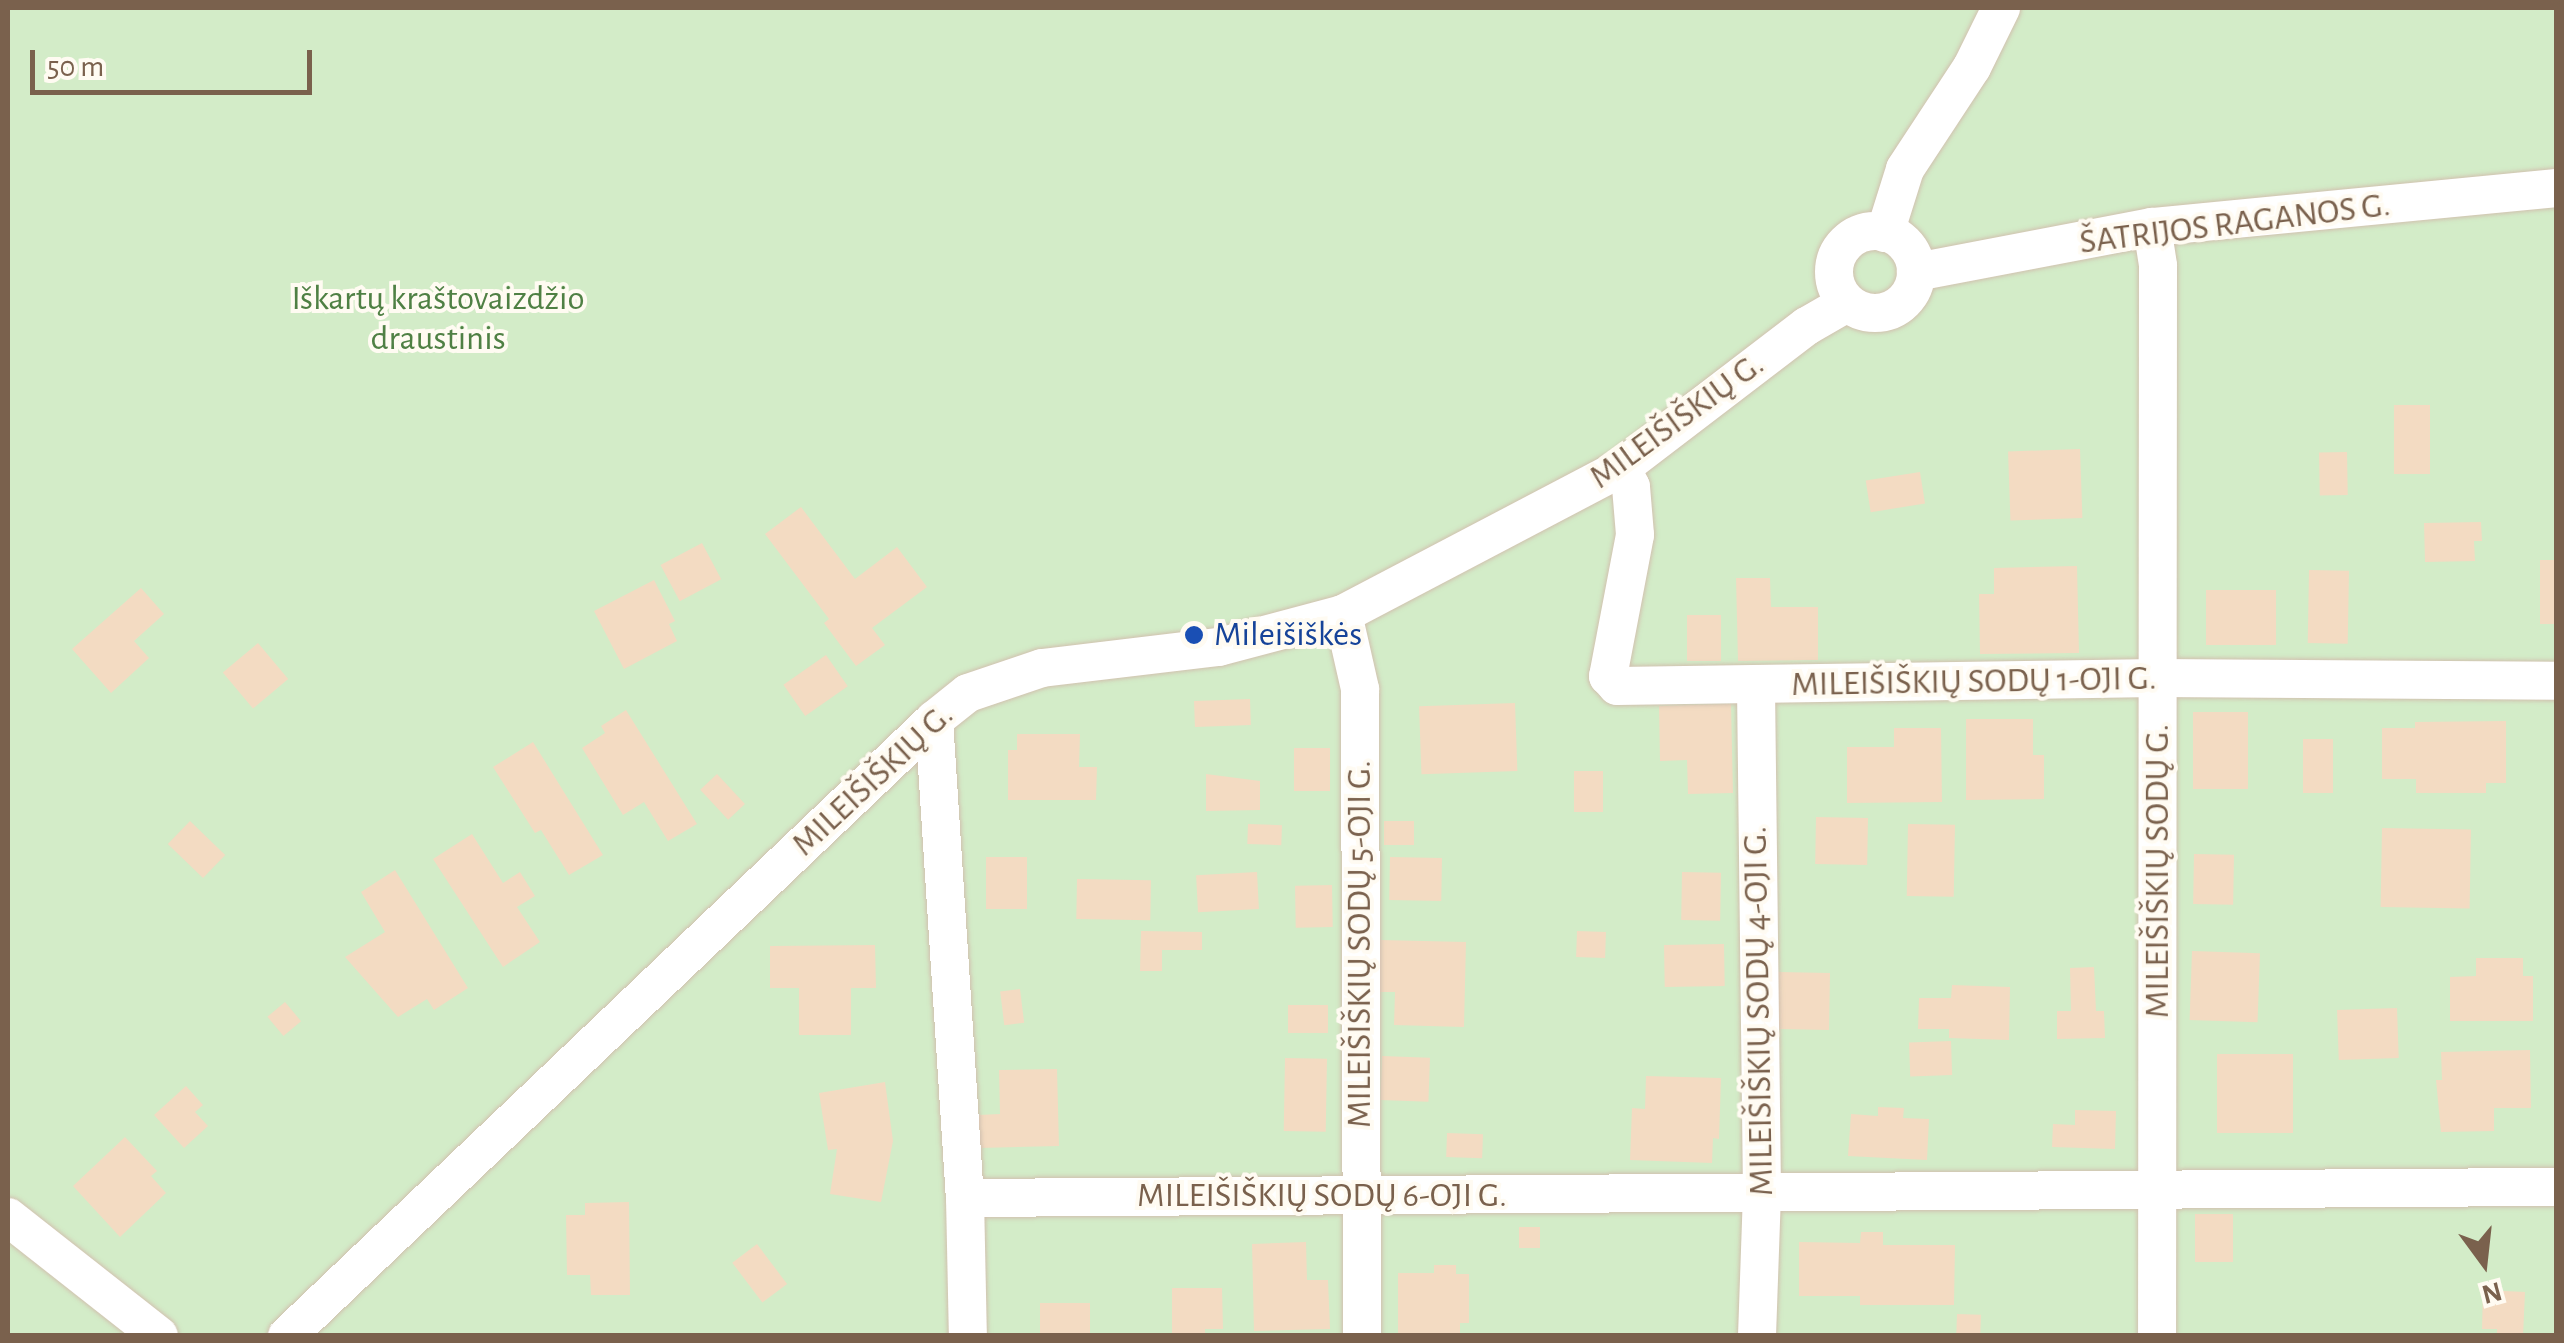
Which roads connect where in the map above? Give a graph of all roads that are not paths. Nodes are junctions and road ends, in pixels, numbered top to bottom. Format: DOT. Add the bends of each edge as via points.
graph roads {
  1 [pos="2001,8"];
  2 [pos="2556,188"];
  3 [pos="2152,227"];
  4 [pos="1885,233"];
  5 [pos="1916,272"];
  6 [pos="1847,303"];
  7 [pos="1621,468"];
  8 [pos="1343,614"];
  9 [pos="2157,678"];
  10 [pos="2556,681"];
  11 [pos="1756,687"];
  12 [pos="934,720"];
  13 [pos="2556,1186"];
  14 [pos="1762,1192"];
  15 [pos="2158,1192"];
  16 [pos="1359,1196"];
  17 [pos="965,1198"];
  18 [pos="8,1216"];
  19 [pos="159,1336"];
  20 [pos="287,1336"];
  21 [pos="968,1336"];
  22 [pos="1362,1336"];
  23 [pos="1757,1336"];
  24 [pos="2157,1336"];
  1 -- 4 [label="street" via="1972,68 1905,169"];
  2 -- 3 [label="street, ŠATRIJOS RAGANOS G."];
  3 -- 5 [label="street, ŠATRIJOS RAGANOS G."];
  3 -- 9 [label="street, MILEIŠIŠKIŲ SODŲ G." via="2158,266"];
  4 -- 5 [label="street" via="1907,247"];
  4 -- 6 [label="street" via="1858,235 1839,253 1834,280"];
  5 -- 6 [label="street" via="1908,297 1886,312"];
  6 -- 7 [label="street, MILEIŠIŠKIŲ G." via="1807,326"];
  7 -- 8 [label="street, MILEIŠIŠKIŲ G."];
  7 -- 11 [label="street, MILEIŠIŠKIŲ SODŲ 1-OJI G." via="1631,487 1635,536 1608,676 1617,686"];
  8 -- 12 [label="street, MILEIŠIŠKIŲ G." via="1219,647 999,679"];
  8 -- 16 [label="street, MILEIŠIŠKIŲ SODŲ 5-OJI G." via="1360,689"];
  9 -- 10 [label="street, MILEIŠIŠKIŲ SODŲ 1-OJI G."];
  9 -- 11 [label="street, MILEIŠIŠKIŲ SODŲ 1-OJI G."];
  9 -- 15 [label="street, MILEIŠIŠKIŲ SODŲ G."];
  11 -- 14 [label="street, MILEIŠIŠKIŲ SODŲ 4-OJI G."];
  12 -- 17 [label="street"];
  12 -- 20 [label="street, MILEIŠIŠKIŲ G."];
  13 -- 15 [label="street, MILEIŠIŠKIŲ SODŲ 6-OJI G."];
  14 -- 15 [label="street, MILEIŠIŠKIŲ SODŲ 6-OJI G."];
  14 -- 16 [label="street, MILEIŠIŠKIŲ SODŲ 6-OJI G."];
  14 -- 23 [label="street, MILEIŠIŠKIŲ SODŲ 4-OJI G."];
  15 -- 24 [label="street, MILEIŠIŠKIŲ SODŲ G."];
  16 -- 17 [label="street, MILEIŠIŠKIŲ SODŲ 6-OJI G."];
  16 -- 22 [label="street, MILEIŠIŠKIŲ SODŲ 5-OJI G."];
  17 -- 21 [label="street"];
  18 -- 19 [label="street"];
}
